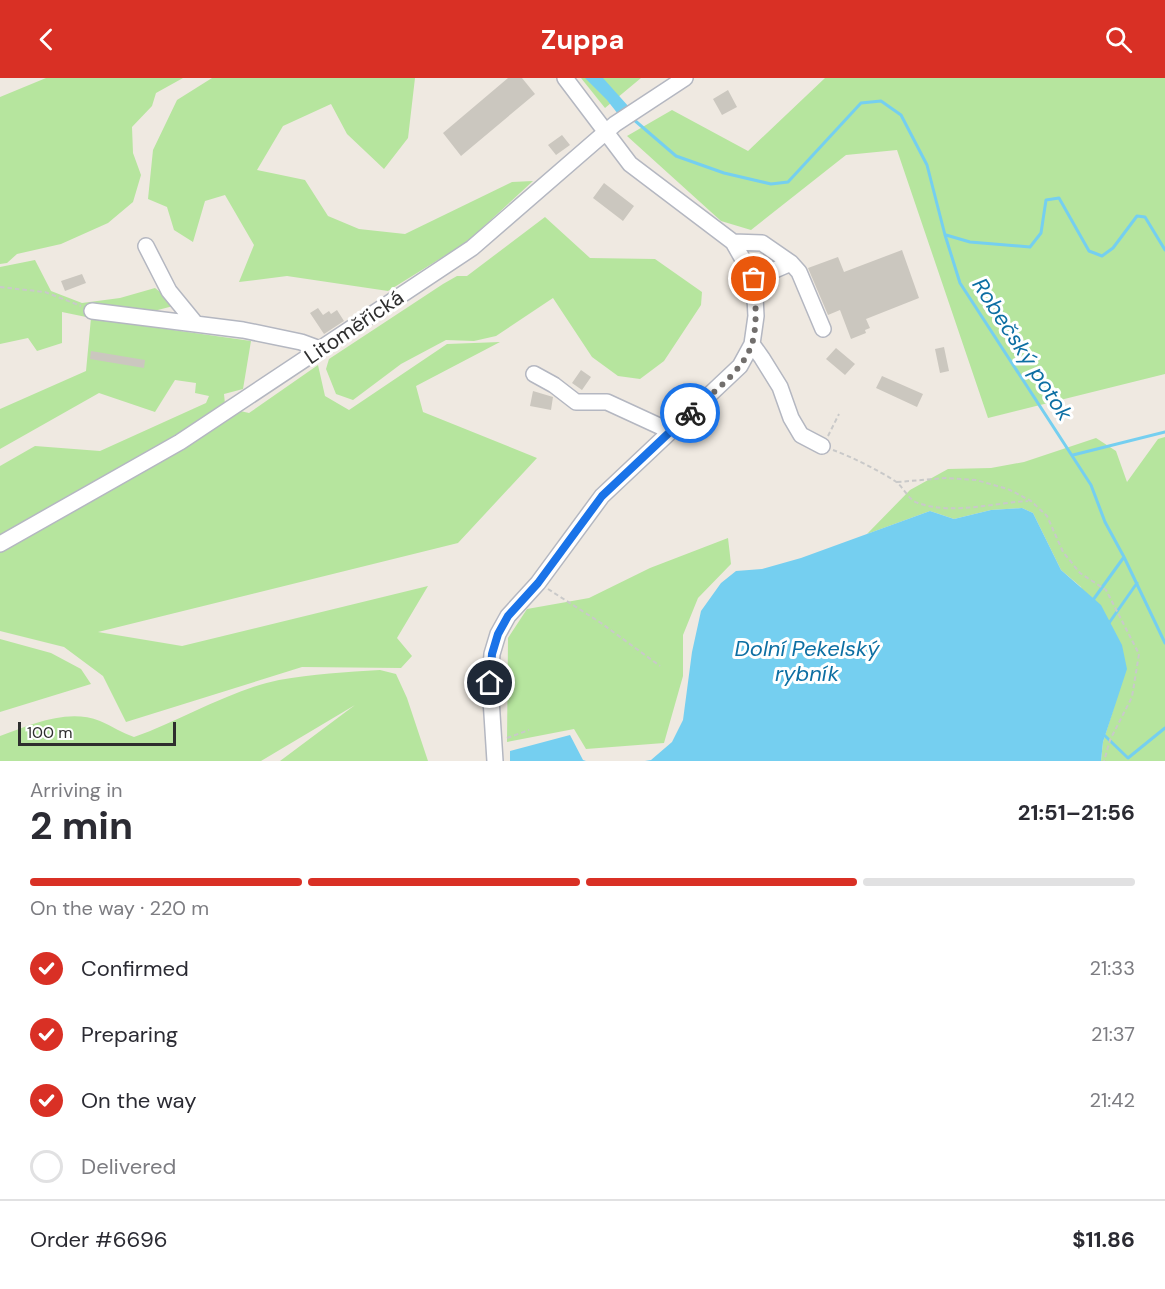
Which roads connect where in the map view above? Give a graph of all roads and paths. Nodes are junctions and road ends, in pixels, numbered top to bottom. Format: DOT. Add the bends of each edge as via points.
graph roads {
  1 [pos="565,78"];
  2 [pos="685,78"];
  3 [pos="611,128"];
  4 [pos="733,242"];
  5 [pos="146,246"];
  6 [pos="790,263"];
  7 [pos="754,279"];
  8 [pos="0,287"];
  9 [pos="92,311"];
  10 [pos="196,324"];
  11 [pos="823,329"];
  12 [pos="752,344"];
  13 [pos="320,349"];
  14 [pos="534,375"];
  15 [pos="839,414"];
  16 [pos="670,431"];
  17 [pos="822,446"];
  18 [pos="897,482"];
  19 [pos="1031,501"];
  20 [pos="0,544"];
  21 [pos="538,583"];
  22 [pos="660,666"];
  23 [pos="529,730"];
  24 [pos="493,742"];
  25 [pos="495,761"];
  26 [pos="1104,761"];
  1 -- 3 [label="street"];
  2 -- 3 [label="street, Litoměřická"];
  3 -- 4 [label="street" via="630,164"];
  3 -- 13 [label="street, Litoměřická" via="472,248"];
  4 -- 6 [label="street" via="762,243"];
  4 -- 7 [label="street"];
  5 -- 10 [label="street" via="169,291"];
  6 -- 7 [label="street"];
  6 -- 11 [label="street" via="799,272"];
  7 -- 12 [label="street" via="756,316"];
  8 -- 9 [label="path" via="45,292"];
  9 -- 10 [label="street"];
  10 -- 13 [label="street" via="243,330"];
  12 -- 16 [label="street" via="740,366"];
  12 -- 17 [label="street" via="780,387 801,435"];
  13 -- 20 [label="street, Litoměřická" via="180,442"];
  14 -- 16 [label="street" via="576,402 606,402"];
  15 -- 17 [label="path"];
  16 -- 21 [label="street" via="602,496"];
  17 -- 18 [label="path"];
  18 -- 19 [label="path" via="976,480 1008,489"];
  18 -- 19 [label="path" via="915,503 926,506 967,509"];
  19 -- 26 [label="path" via="1047,516 1063,552 1080,573 1106,590 1139,654 1132,697"];
  21 -- 22 [label="path" via="564,597"];
  21 -- 24 [label="street" via="508,616 492,654"];
  23 -- 24 [label="path"];
  24 -- 25 [label="street"];
}
